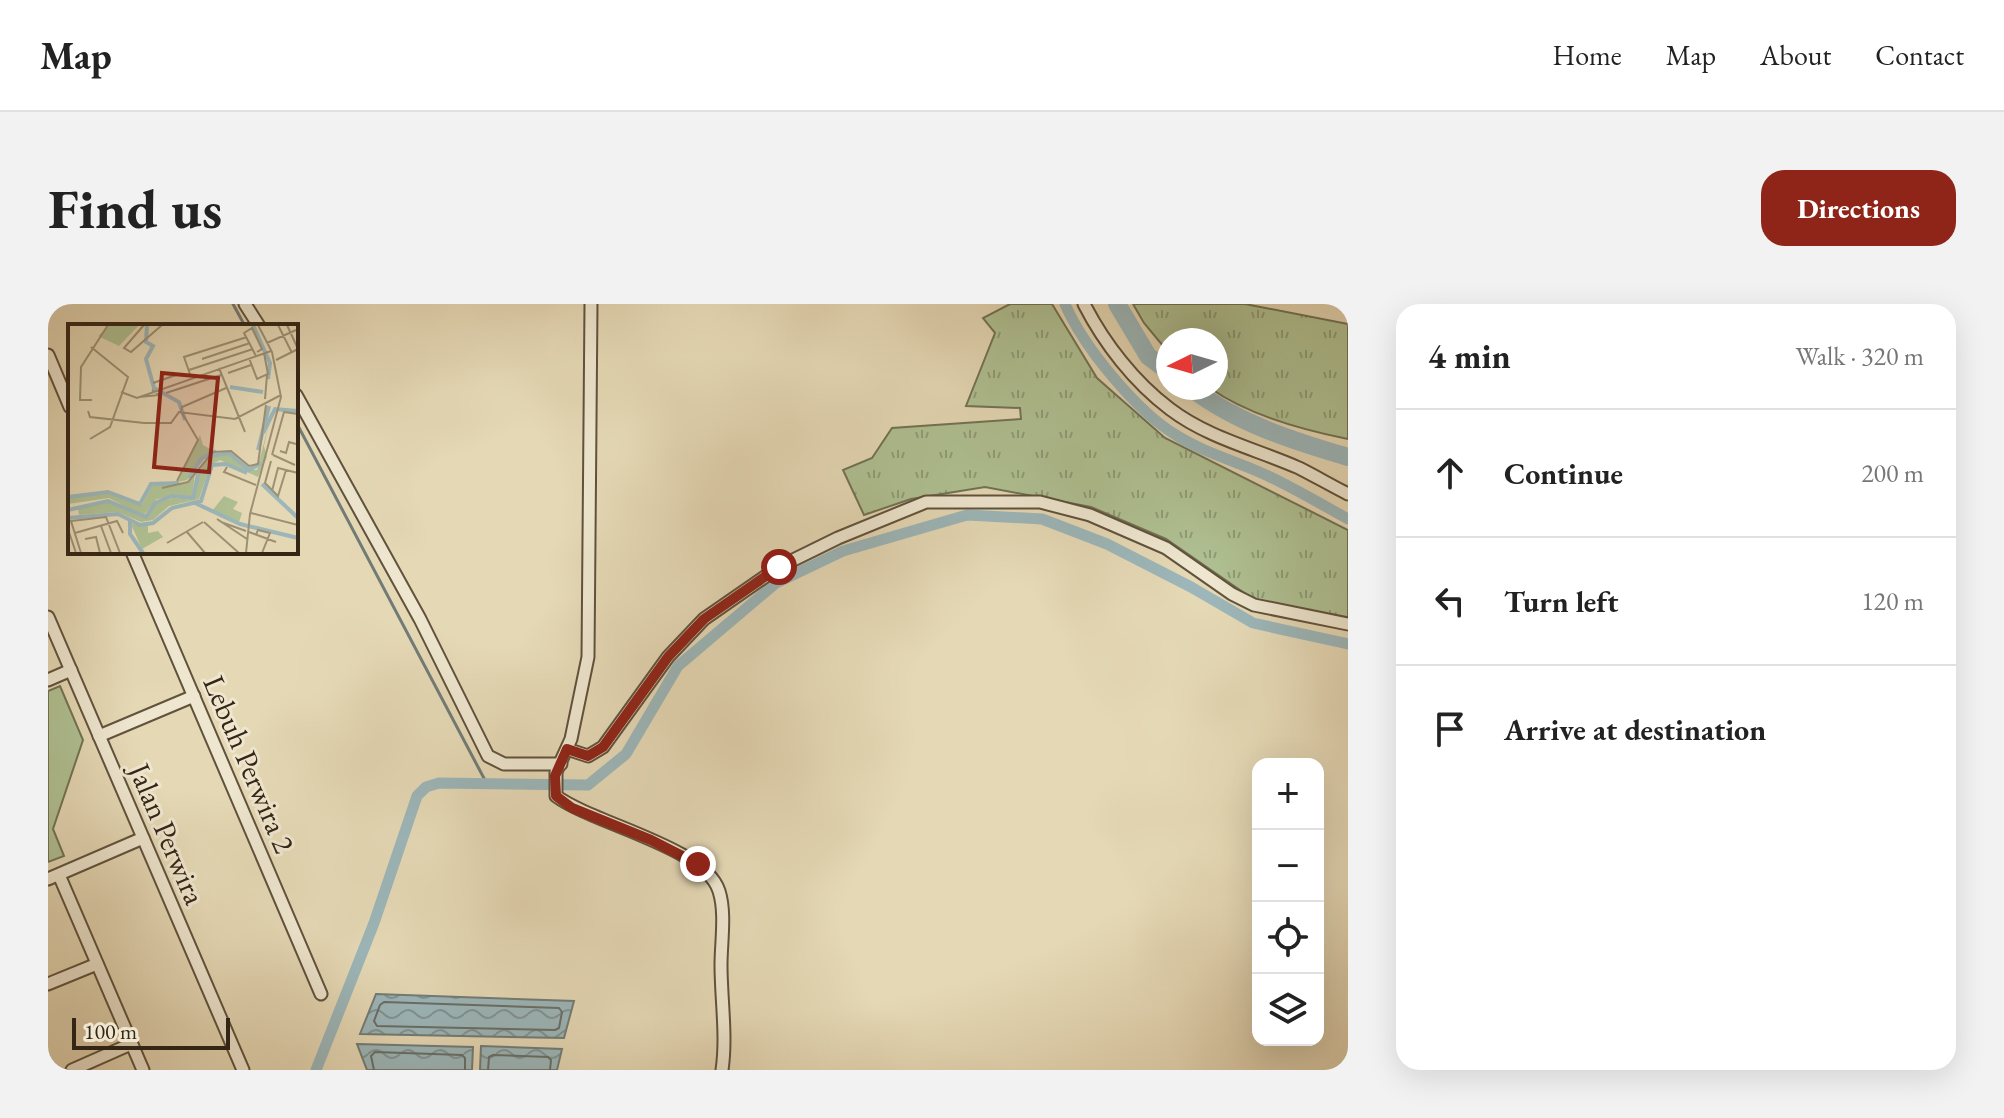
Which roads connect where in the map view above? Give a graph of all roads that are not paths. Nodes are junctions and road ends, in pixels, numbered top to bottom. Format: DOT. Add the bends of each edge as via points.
graph roads {
  1 [pos="245,304"];
  2 [pos="591,304"];
  3 [pos="1084,304"];
  4 [pos="258,324"];
  5 [pos="48,355"];
  6 [pos="298,399"];
  7 [pos="68,402"];
  8 [pos="1348,494"];
  9 [pos="133,554"];
  10 [pos="48,617"];
  11 [pos="1348,624"];
  12 [pos="71,670"];
  13 [pos="48,680"];
  14 [pos="194,696"];
  15 [pos="99,736"];
  16 [pos="567,749"];
  17 [pos="558,768"];
  18 [pos="143,838"];
  19 [pos="53,877"];
  20 [pos="97,964"];
  21 [pos="48,984"];
  22 [pos="321,994"];
  23 [pos="131,1044"];
  24 [pos="72,1070"];
  25 [pos="143,1070"];
  26 [pos="243,1070"];
  27 [pos="722,1070"];
  1 -- 4 [label="street"];
  2 -- 16 [label="street" via="588,657"];
  3 -- 8 [label="street" via="1114,352 1171,409"];
  5 -- 7 [label="street"];
  6 -- 17 [label="street" via="420,619 488,756 504,764"];
  9 -- 14 [label="street, Lebuh Perwira 2"];
  10 -- 12 [label="street, Jalan Perwira"];
  11 -- 16 [label="street" via="1254,605 1166,548 1090,515 1040,502 926,502 779,567 704,619 668,657 603,747 588,756"];
  12 -- 13 [label="street"];
  12 -- 15 [label="street, Jalan Perwira"];
  14 -- 15 [label="street"];
  14 -- 22 [label="street, Lebuh Perwira 2"];
  15 -- 18 [label="street, Jalan Perwira"];
  16 -- 17 [label="street"];
  17 -- 27 [label="street" via="556,796 572,808 651,840 712,877 720,893"];
  18 -- 19 [label="street"];
  18 -- 26 [label="street, Jalan Perwira"];
  19 -- 20 [label="street"];
  20 -- 21 [label="street"];
  20 -- 23 [label="street"];
  23 -- 24 [label="street"];
  23 -- 25 [label="street"];
}
